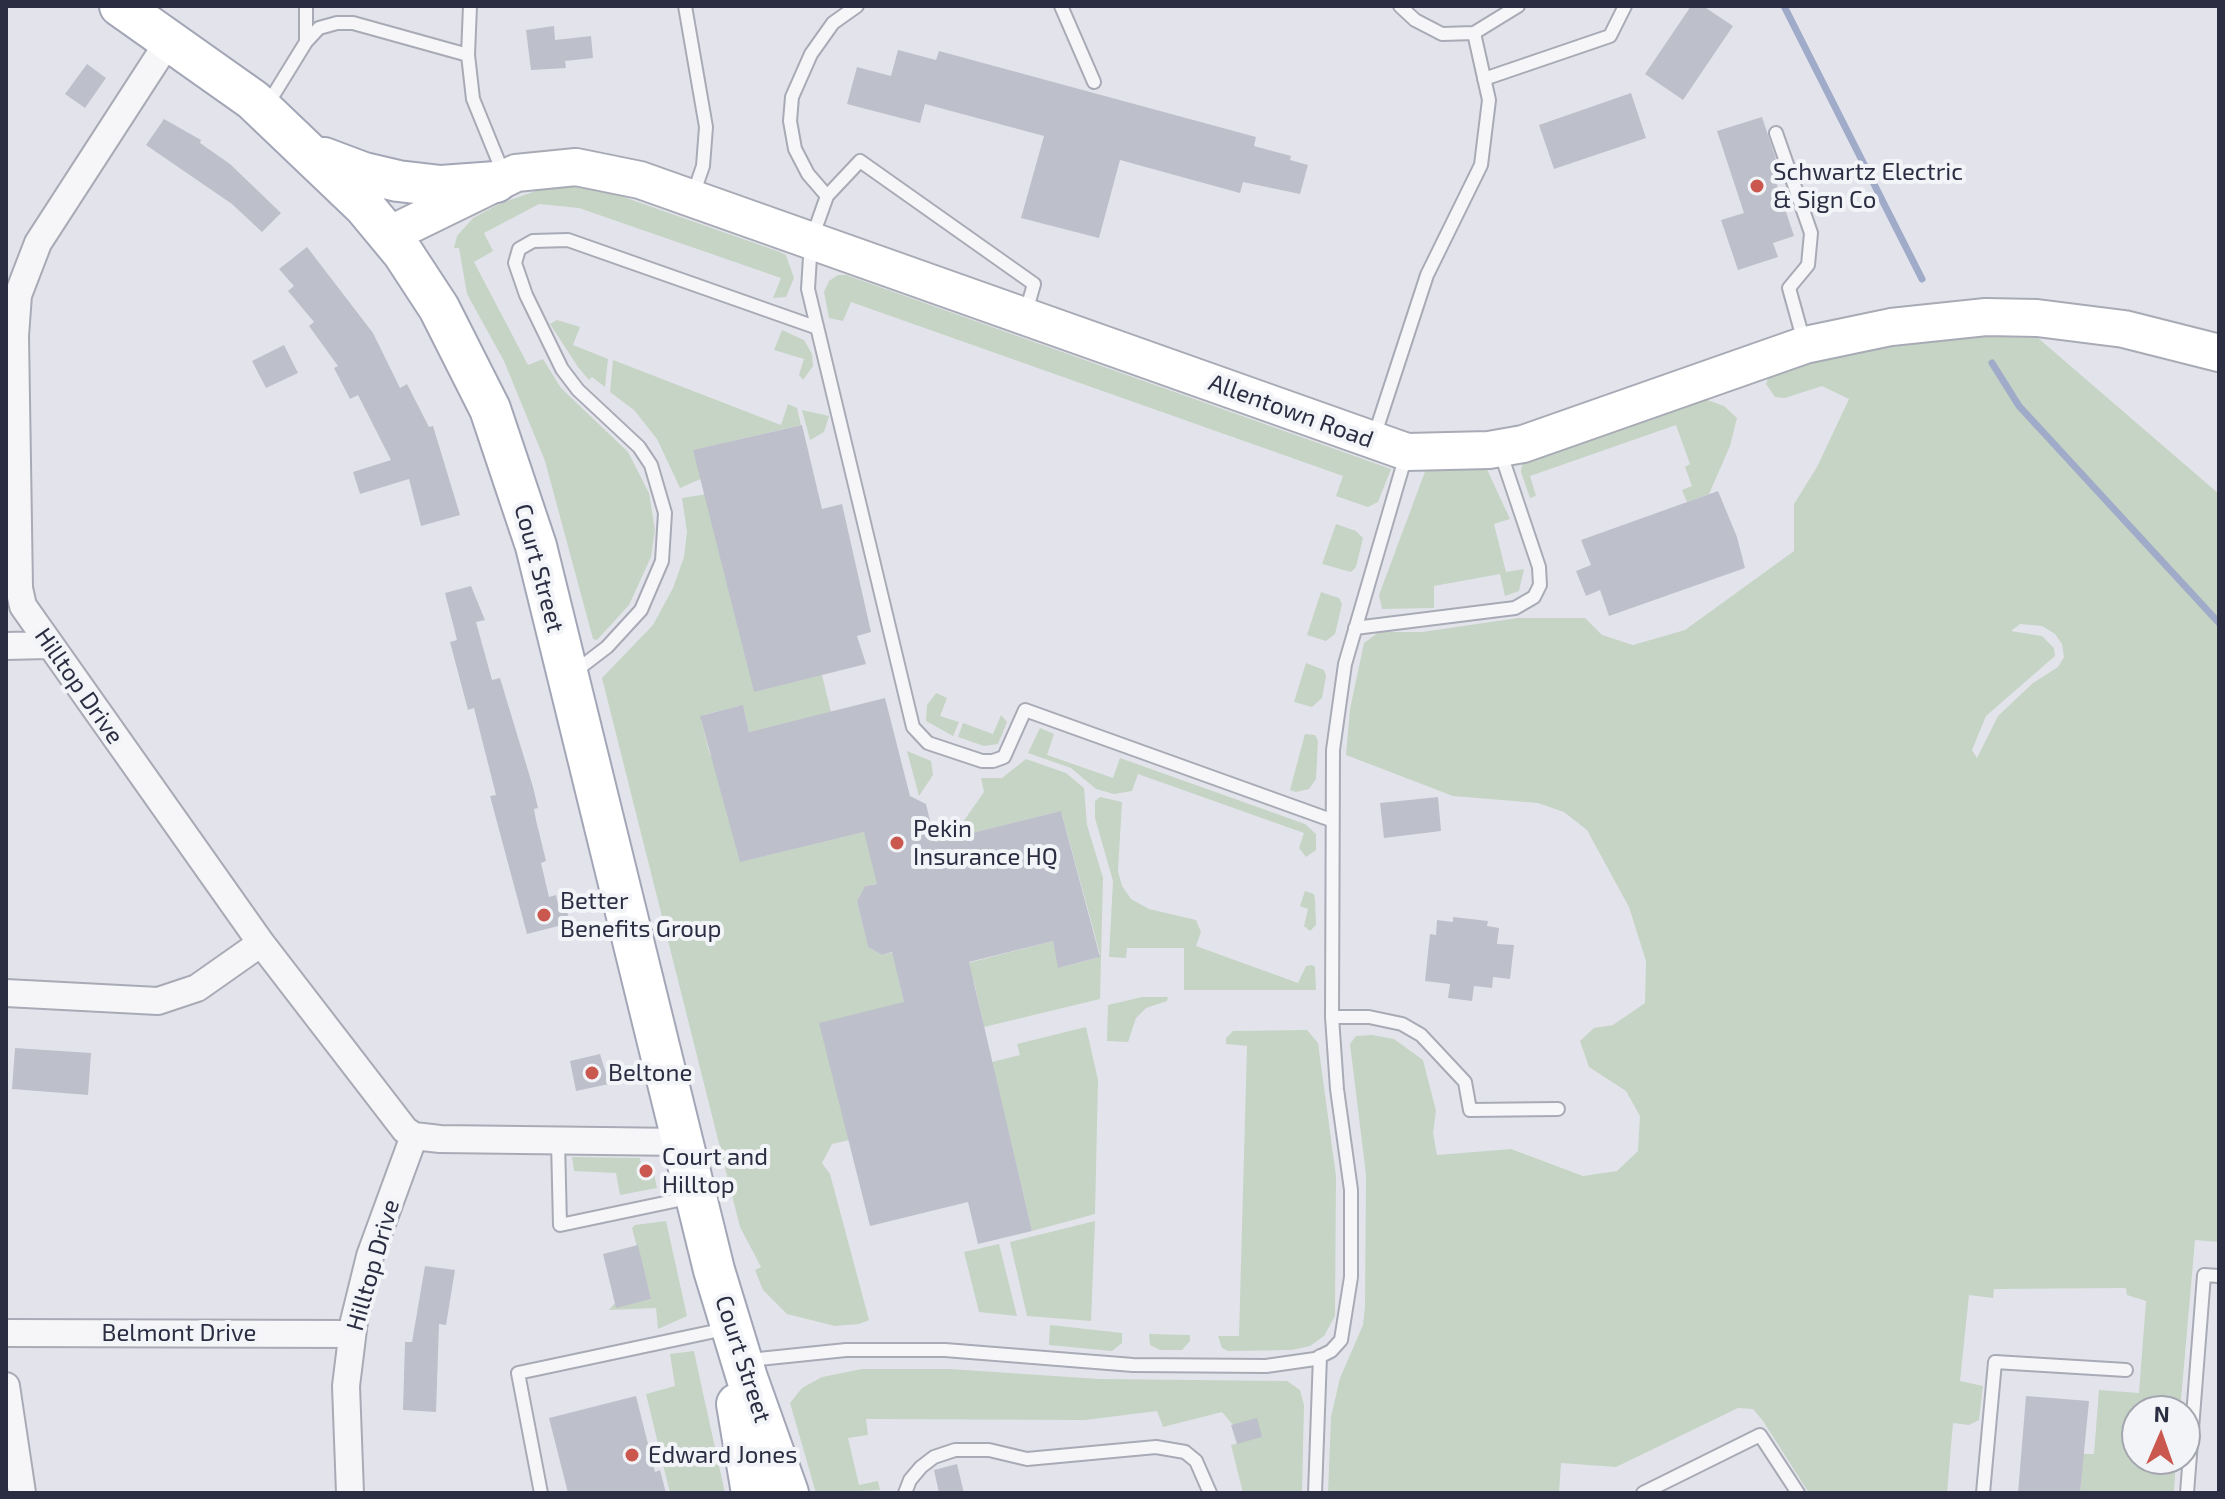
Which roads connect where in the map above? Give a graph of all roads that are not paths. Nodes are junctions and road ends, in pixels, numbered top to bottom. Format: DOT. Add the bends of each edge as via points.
graph roads {
  1 [pos="120,6"];
  2 [pos="306,6"];
  3 [pos="470,6"];
  4 [pos="685,6"];
  5 [pos="857,6"];
  6 [pos="1061,6"];
  7 [pos="1400,6"];
  8 [pos="1518,6"];
  9 [pos="1625,6"];
  10 [pos="1474,33"];
  11 [pos="170,39"];
  12 [pos="306,42"];
  13 [pos="468,55"];
  14 [pos="1484,79"];
  15 [pos="1094,82"];
  16 [pos="264,109"];
  17 [pos="1776,133"];
  18 [pos="313,154"];
  19 [pos="500,180"];
  20 [pos="827,196"];
  21 [pos="692,198"];
  22 [pos="389,235"];
  23 [pos="811,241"];
  24 [pos="11,312"];
  25 [pos="1025,317"];
  26 [pos="815,327"];
  27 [pos="1805,345"];
  28 [pos="2219,353"];
  29 [pos="1373,440"];
  30 [pos="1500,448"];
  31 [pos="1407,452"];
  32 [pos="1355,628"];
  33 [pos="49,645"];
  34 [pos="6,646"];
  35 [pos="568,678"];
  36 [pos="1331,820"];
  37 [pos="261,943"];
  38 [pos="6,993"];
  39 [pos="1332,1017"];
  40 [pos="1558,1109"];
  41 [pos="414,1136"];
  42 [pos="558,1141"];
  43 [pos="683,1142"];
  44 [pos="696,1196"];
  45 [pos="2219,1276"];
  46 [pos="6,1333"];
  47 [pos="351,1334"];
  48 [pos="733,1339"];
  49 [pos="1320,1356"];
  50 [pos="2126,1370"];
  51 [pos="6,1386"];
  52 [pos="22,1493"];
  53 [pos="350,1493"];
  54 [pos="541,1493"];
  55 [pos="752,1493"];
  56 [pos="788,1493"];
  57 [pos="905,1493"];
  58 [pos="1210,1493"];
  59 [pos="1315,1493"];
  60 [pos="1643,1493"];
  61 [pos="1798,1493"];
  62 [pos="1983,1493"];
  63 [pos="2187,1493"];
  1 -- 11 [label="main road, Court Street"];
  2 -- 12 [label="lane"];
  3 -- 13 [label="lane"];
  4 -- 21 [label="lane" via="706,127 703,166"];
  5 -- 20 [label="lane" via="833,23 811,54 792,97 795,149"];
  6 -- 15 [label="lane"];
  7 -- 10 [label="lane" via="1442,34"];
  8 -- 10 [label="lane"];
  9 -- 14 [label="lane" via="1610,36"];
  10 -- 14 [label="lane"];
  11 -- 16 [label="main road, Court Street"];
  11 -- 24 [label="street, Hilltop Drive" via="38,243"];
  12 -- 13 [label="lane" via="319,28 353,23"];
  12 -- 16 [label="lane"];
  13 -- 19 [label="lane" via="473,99"];
  14 -- 29 [label="lane" via="1489,100 1481,165 1427,275"];
  16 -- 18 [label="main road, Court Street"];
  17 -- 27 [label="lane" via="1811,233 1808,265 1789,288"];
  18 -- 19 [label="main road" via="398,181 441,186"];
  18 -- 22 [label="main road, Court Street"];
  19 -- 21 [label="street, Allentown Road" via="516,173 576,167"];
  19 -- 22 [label="street, Allentown Road"];
  20 -- 23 [label="lane"];
  20 -- 25 [label="lane" via="860,161 1034,284"];
  21 -- 23 [label="street, Allentown Road"];
  22 -- 35 [label="main road, Court Street" via="439,308 490,409 536,546"];
  23 -- 25 [label="street, Allentown Road"];
  23 -- 26 [label="lane" via="808,289"];
  24 -- 33 [label="street, Hilltop Drive" via="19,588 23,606"];
  25 -- 29 [label="street, Allentown Road"];
  26 -- 35 [label="lane" via="568,240 533,241 519,249 515,263 526,295 562,369 639,447 651,465 665,513 662,561 641,610"];
  26 -- 36 [label="lane" via="913,727 920,738 993,761 1004,757 1025,710"];
  27 -- 28 [label="street, Allentown Road" via="1891,327 1999,317 2124,329"];
  27 -- 30 [label="street, Allentown Road"];
  29 -- 31 [label="street, Allentown Road"];
  30 -- 31 [label="street, Allentown Road"];
  30 -- 32 [label="lane" via="1539,567 1534,597 1515,608"];
  31 -- 32 [label="lane"];
  32 -- 36 [label="lane" via="1333,750"];
  33 -- 34 [label="street"];
  33 -- 37 [label="street, Hilltop Drive"];
  35 -- 43 [label="main road, Court Street"];
  36 -- 39 [label="lane"];
  37 -- 38 [label="street" via="197,988 158,1001"];
  37 -- 41 [label="street, Hilltop Drive" via="395,1122"];
  39 -- 40 [label="lane" via="1369,1017 1402,1024 1421,1035 1465,1082 1470,1110"];
  39 -- 49 [label="lane" via="1351,1190 1351,1277 1341,1340"];
  41 -- 42 [label="street"];
  41 -- 47 [label="street, Hilltop Drive" via="370,1256"];
  42 -- 43 [label="street"];
  42 -- 44 [label="lane" via="560,1225"];
  43 -- 44 [label="main road, Court Street"];
  44 -- 48 [label="main road, Court Street"];
  45 -- 63 [label="lane" via="2204,1275"];
  46 -- 47 [label="street, Belmont Drive"];
  47 -- 53 [label="street, Hilltop Drive" via="346,1386"];
  48 -- 49 [label="lane" via="1133,1365 1297,1364"];
  48 -- 54 [label="lane" via="518,1373"];
  48 -- 55 [label="main road, Court Street"];
  48 -- 56 [label="main road, Court Street"];
  49 -- 59 [label="lane"];
  50 -- 62 [label="lane" via="1995,1362"];
  51 -- 52 [label="street"];
  57 -- 58 [label="lane" via="921,1467 955,1450 989,1450 1027,1459 1156,1447 1185,1452 1196,1461"];
  60 -- 61 [label="lane" via="1760,1435"];
}
